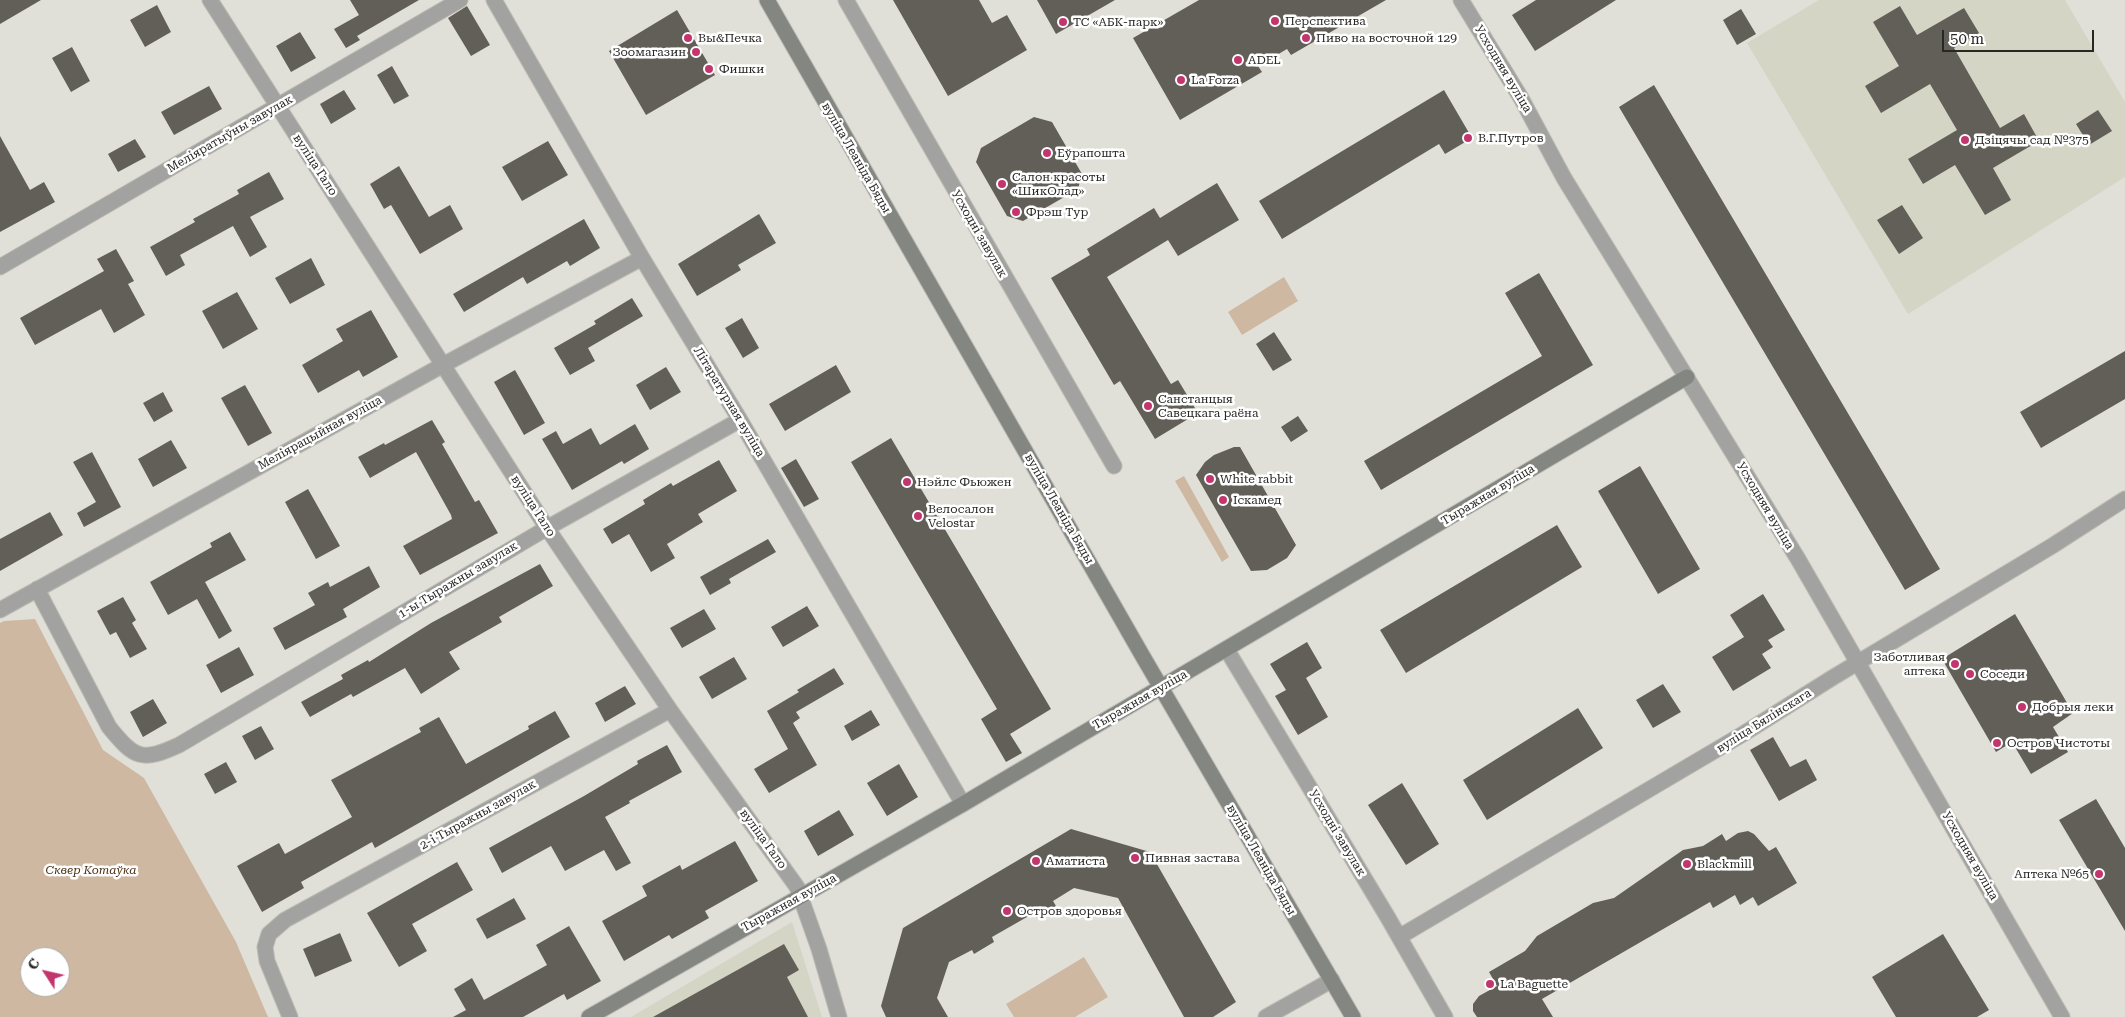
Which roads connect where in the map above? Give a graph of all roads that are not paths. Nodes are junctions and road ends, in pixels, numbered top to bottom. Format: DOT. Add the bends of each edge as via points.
graph roads {
  1 [pos="210,0"];
  2 [pos="460,0"];
  3 [pos="494,0"];
  4 [pos="766,0"];
  5 [pos="846,0"];
  6 [pos="1462,0"];
  7 [pos="278,106"];
  8 [pos="642,258"];
  9 [pos="0,266"];
  10 [pos="443,365"];
  11 [pos="1687,377"];
  12 [pos="740,420"];
  13 [pos="1114,466"];
  14 [pos="2125,499"];
  15 [pos="546,528"];
  16 [pos="37,589"];
  17 [pos="0,610"];
  18 [pos="1227,650"];
  19 [pos="1859,663"];
  20 [pos="1161,687"];
  21 [pos="670,710"];
  22 [pos="963,804"];
  23 [pos="801,896"];
  24 [pos="1399,937"];
  25 [pos="1332,980"];
  26 [pos="290,1017"];
  27 [pos="589,1017"];
  28 [pos="839,1017"];
  29 [pos="1266,1017"];
  30 [pos="1353,1017"];
  31 [pos="1445,1017"];
  32 [pos="2062,1017"];
  1 -- 7 [label="street, вуліца Гало"];
  2 -- 7 [label="street, Меліяратыўны завулак"];
  3 -- 8 [label="street, Літаратурная вуліца"];
  4 -- 20 [label="street, вуліца Леаніда Бяды"];
  5 -- 13 [label="street, Усходні завулак"];
  6 -- 11 [label="street, Усходняя вуліца" via="1564,178"];
  7 -- 9 [label="street, Меліяратыўны завулак"];
  7 -- 10 [label="street, вуліца Гало"];
  8 -- 10 [label="street, Меліярацыйная вуліца"];
  8 -- 12 [label="street, Літаратурная вуліца"];
  10 -- 15 [label="street, вуліца Гало"];
  10 -- 16 [label="street, Меліярацыйная вуліца"];
  11 -- 18 [label="street, Тыражная вуліца"];
  11 -- 19 [label="street, Усходняя вуліца"];
  12 -- 15 [label="street, 1-ы Тыражны завулак"];
  12 -- 22 [label="street, Літаратурная вуліца"];
  14 -- 19 [label="street, вуліца Бялінскага"];
  15 -- 16 [label="street, 1-ы Тыражны завулак" via="156,756 132,751 109,727"];
  15 -- 21 [label="street, вуліца Гало"];
  16 -- 17 [label="street, Меліярацыйная вуліца"];
  18 -- 20 [label="street, Тыражная вуліца"];
  18 -- 24 [label="street, Усходні завулак"];
  19 -- 24 [label="street, вуліца Бялінскага"];
  19 -- 32 [label="street, Усходняя вуліца"];
  20 -- 22 [label="street, Тыражная вуліца"];
  20 -- 25 [label="street, вуліца Леаніда Бяды"];
  21 -- 23 [label="street, вуліца Гало"];
  21 -- 26 [label="street, 2-і Тыражны завулак" via="285,920 269,934 265,947 267,961"];
  22 -- 23 [label="street, Тыражная вуліца"];
  23 -- 27 [label="street, Тыражная вуліца"];
  23 -- 28 [label="street, вуліца Гало"];
  24 -- 31 [label="street, Усходні завулак"];
  25 -- 29 [label="street"];
  25 -- 30 [label="street, вуліца Леаніда Бяды"];
}
